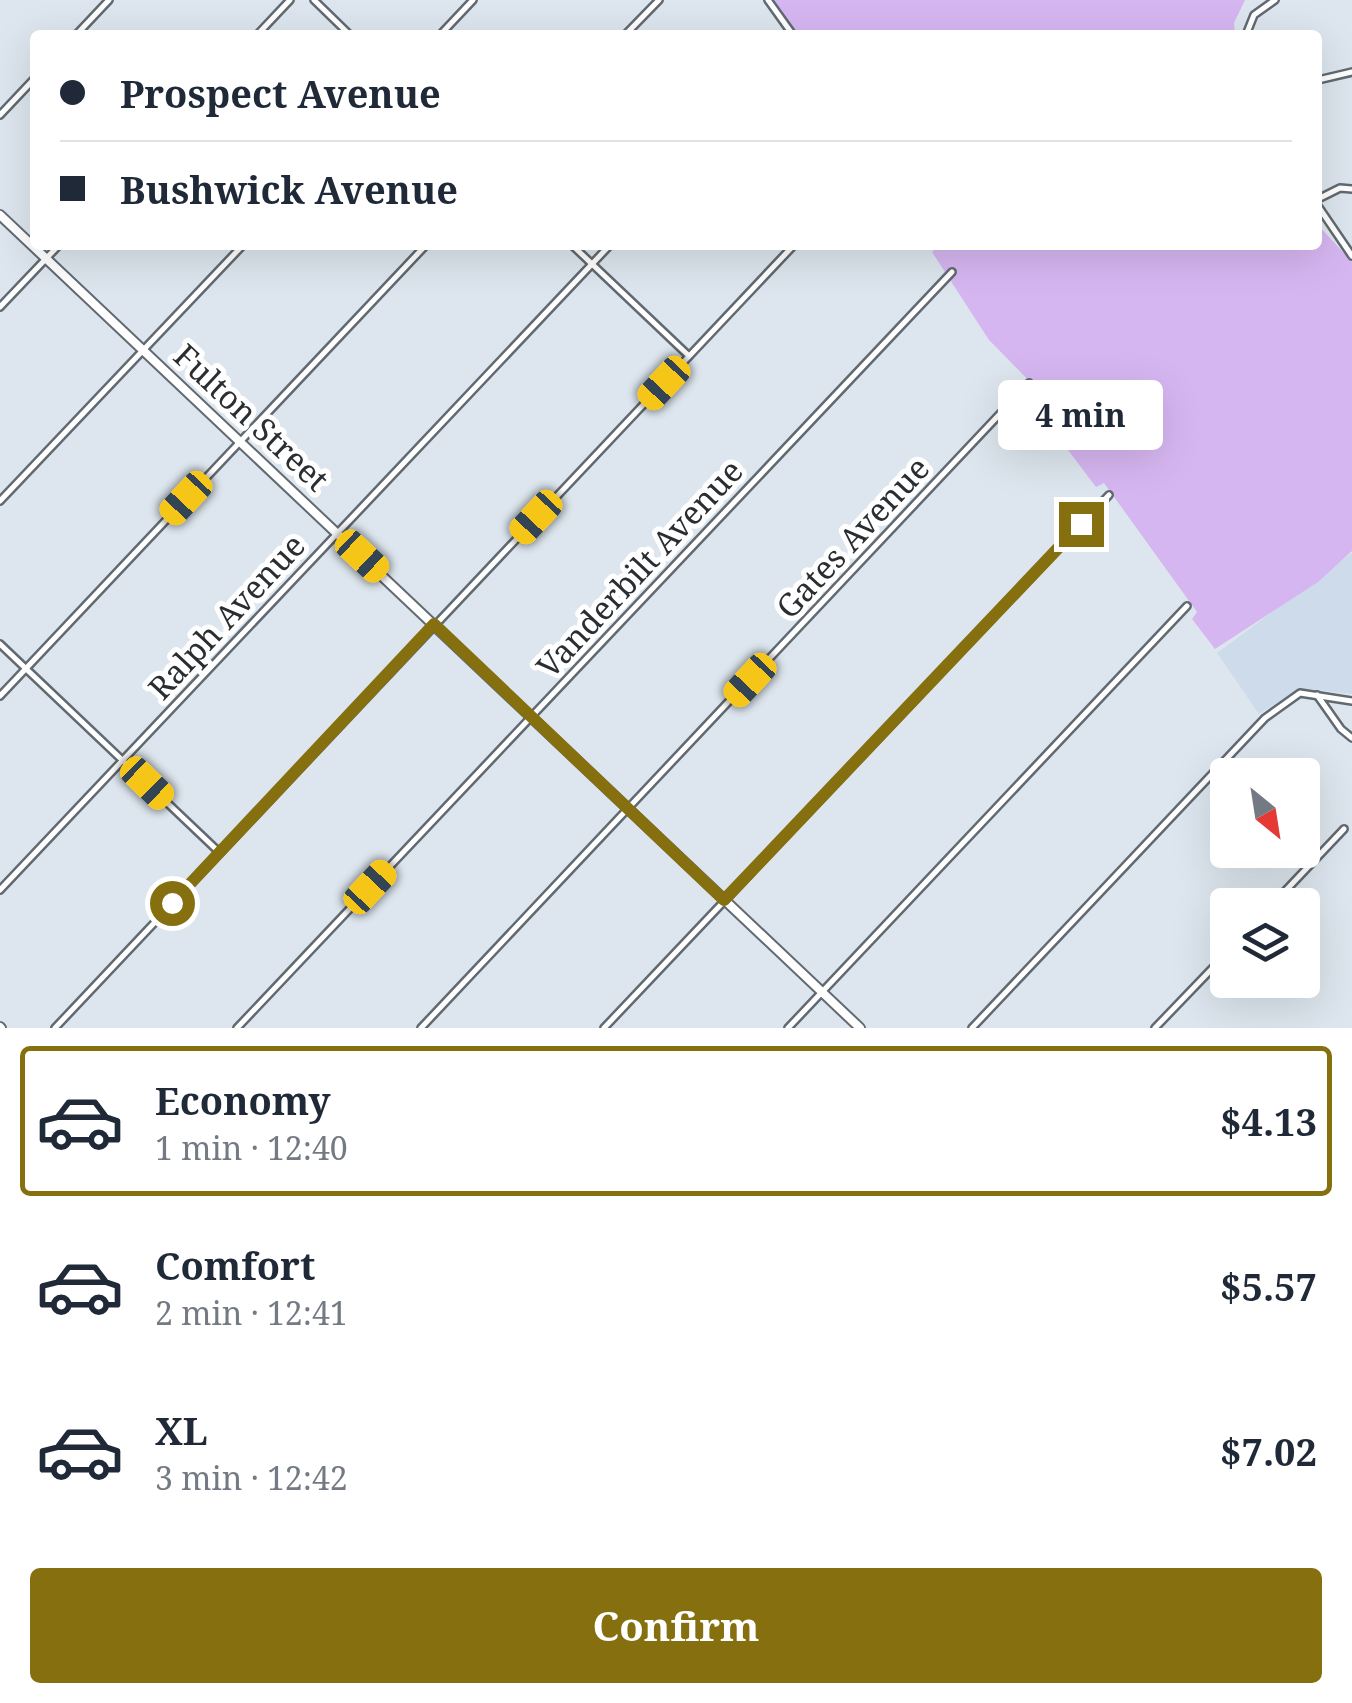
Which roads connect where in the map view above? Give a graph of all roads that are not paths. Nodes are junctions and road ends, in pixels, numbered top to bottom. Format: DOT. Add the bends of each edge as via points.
graph roads {
  1 [pos="109,0"];
  2 [pos="290,0"];
  3 [pos="314,0"];
  4 [pos="473,0"];
  5 [pos="658,0"];
  6 [pos="768,0"];
  7 [pos="1275,0"];
  8 [pos="81,30"];
  9 [pos="262,30"];
  10 [pos="345,30"];
  11 [pos="445,30"];
  12 [pos="630,30"];
  13 [pos="789,30"];
  14 [pos="1248,30"];
  15 [pos="1352,72"];
  16 [pos="1322,79"];
  17 [pos="30,83"];
  18 [pos="0,115"];
  19 [pos="1352,188"];
  20 [pos="1322,199"];
  21 [pos="1322,208"];
  22 [pos="0,215"];
  23 [pos="30,243"];
  24 [pos="37,250"];
  25 [pos="54,250"];
  26 [pos="237,250"];
  27 [pos="421,250"];
  28 [pos="577,250"];
  29 [pos="605,250"];
  30 [pos="789,250"];
  31 [pos="1352,256"];
  32 [pos="46,258"];
  33 [pos="592,264"];
  34 [pos="952,272"];
  35 [pos="0,307"];
  36 [pos="144,350"];
  37 [pos="689,356"];
  38 [pos="1030,384"];
  39 [pos="240,442"];
  40 [pos="1108,494"];
  41 [pos="0,501"];
  42 [pos="337,533"];
  43 [pos="1186,606"];
  44 [pos="434,624"];
  45 [pos="0,644"];
  46 [pos="26,668"];
  47 [pos="1317,695"];
  48 [pos="0,696"];
  49 [pos="1352,701"];
  50 [pos="532,717"];
  51 [pos="1352,738"];
  52 [pos="123,760"];
  53 [pos="629,808"];
  54 [pos="1344,830"];
  55 [pos="220,852"];
  56 [pos="1288,888"];
  57 [pos="0,890"];
  58 [pos="724,900"];
  59 [pos="1210,971"];
  60 [pos="822,992"];
  61 [pos="55,1028"];
  62 [pos="236,1028"];
  63 [pos="421,1028"];
  64 [pos="604,1028"];
  65 [pos="788,1028"];
  66 [pos="860,1028"];
  67 [pos="972,1028"];
  68 [pos="1156,1028"];
  1 -- 8 [label="street"];
  2 -- 9 [label="street"];
  3 -- 10 [label="street"];
  4 -- 11 [label="street"];
  5 -- 12 [label="street"];
  6 -- 13 [label="street"];
  7 -- 14 [label="street" via="1254,15"];
  15 -- 16 [label="street"];
  17 -- 18 [label="street"];
  19 -- 20 [label="street"];
  21 -- 31 [label="street"];
  22 -- 23 [label="street, Fulton Street"];
  24 -- 32 [label="street, Fulton Street"];
  25 -- 32 [label="street"];
  26 -- 36 [label="street"];
  27 -- 39 [label="street"];
  28 -- 33 [label="street"];
  29 -- 33 [label="street, Ralph Avenue"];
  30 -- 37 [label="street"];
  32 -- 35 [label="street"];
  32 -- 36 [label="street, Fulton Street"];
  33 -- 37 [label="street"];
  33 -- 42 [label="street, Ralph Avenue"];
  34 -- 50 [label="street, Vanderbilt Avenue"];
  36 -- 39 [label="street, Fulton Street"];
  36 -- 41 [label="street"];
  37 -- 44 [label="street"];
  38 -- 53 [label="street, Gates Avenue"];
  39 -- 42 [label="street, Fulton Street"];
  39 -- 46 [label="street"];
  40 -- 58 [label="street"];
  42 -- 44 [label="street, Fulton Street"];
  42 -- 52 [label="street, Ralph Avenue"];
  43 -- 60 [label="street"];
  44 -- 50 [label="street, Fulton Street"];
  44 -- 55 [label="street"];
  45 -- 46 [label="street"];
  46 -- 48 [label="street"];
  46 -- 52 [label="street"];
  47 -- 49 [label="street"];
  47 -- 51 [label="street"];
  47 -- 67 [label="street" via="1300,693 1265,718"];
  50 -- 53 [label="street, Fulton Street"];
  50 -- 62 [label="street, Vanderbilt Avenue"];
  52 -- 55 [label="street"];
  52 -- 57 [label="street, Ralph Avenue"];
  53 -- 58 [label="street, Fulton Street"];
  53 -- 63 [label="street, Gates Avenue"];
  54 -- 56 [label="street"];
  55 -- 61 [label="street"];
  58 -- 60 [label="street, Fulton Street"];
  58 -- 64 [label="street"];
  59 -- 68 [label="street"];
  60 -- 65 [label="street"];
  60 -- 66 [label="street, Fulton Street"];
}
